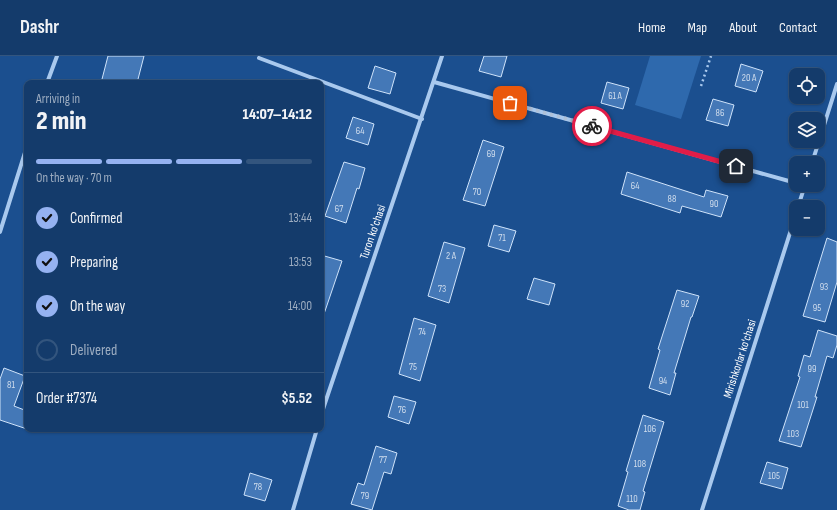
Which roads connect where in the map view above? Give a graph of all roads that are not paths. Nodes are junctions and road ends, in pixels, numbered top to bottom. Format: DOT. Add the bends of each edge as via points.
graph roads {
  1 [pos="57,56"];
  2 [pos="442,56"];
  3 [pos="259,58"];
  4 [pos="49,80"];
  5 [pos="318,80"];
  6 [pos="324,82"];
  7 [pos="434,82"];
  8 [pos="837,84"];
  9 [pos="422,119"];
  10 [pos="24,156"];
  11 [pos="814,156"];
  12 [pos="789,181"];
  13 [pos="0,232"];
  14 [pos="789,236"];
  15 [pos="324,406"];
  16 [pos="315,432"];
  17 [pos="293,510"];
  18 [pos="702,510"];
  1 -- 4 [label="street"];
  2 -- 7 [label="street, Turon ko'chasi"];
  3 -- 5 [label="street"];
  6 -- 9 [label="street"];
  7 -- 9 [label="street, Turon ko'chasi"];
  7 -- 12 [label="street"];
  8 -- 11 [label="street"];
  9 -- 15 [label="street, Turon ko'chasi"];
  10 -- 13 [label="street"];
  14 -- 18 [label="street, Mirishkorlar ko'chasi"];
  16 -- 17 [label="street"];
}
